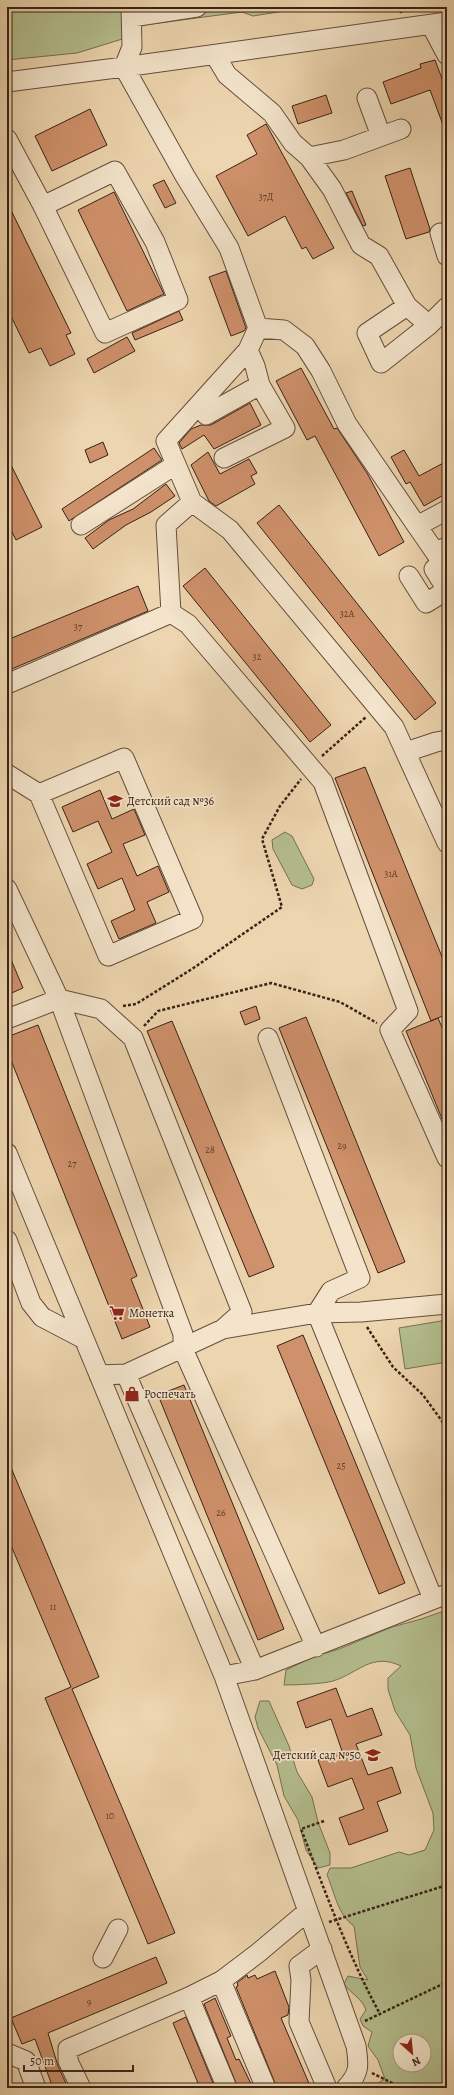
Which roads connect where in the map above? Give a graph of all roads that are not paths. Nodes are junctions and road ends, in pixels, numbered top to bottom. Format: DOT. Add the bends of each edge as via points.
graph roads {
  1 [pos="197,7"];
  2 [pos="132,12"];
  3 [pos="439,24"];
  4 [pos="215,55"];
  5 [pos="447,55"];
  6 [pos="124,67"];
  7 [pos="7,82"];
  8 [pos="367,98"];
  9 [pos="401,129"];
  10 [pos="381,136"];
  11 [pos="7,139"];
  12 [pos="309,157"];
  13 [pos="14,168"];
  14 [pos="43,206"];
  15 [pos="440,233"];
  16 [pos="447,256"];
  17 [pos="407,306"];
  18 [pos="447,308"];
  19 [pos="429,325"];
  20 [pos="258,328"];
  21 [pos="248,350"];
  22 [pos="260,385"];
  23 [pos="206,415"];
  24 [pos="224,458"];
  25 [pos="175,465"];
  26 [pos="192,502"];
  27 [pos="447,510"];
  28 [pos="81,525"];
  29 [pos="417,526"];
  30 [pos="441,549"];
  31 [pos="409,576"];
  32 [pos="447,590"];
  33 [pos="170,613"];
  34 [pos="7,684"];
  35 [pos="447,740"];
  36 [pos="406,752"];
  37 [pos="7,774"];
  38 [pos="39,794"];
  39 [pos="447,843"];
  40 [pos="7,890"];
  41 [pos="60,999"];
  42 [pos="7,1019"];
  43 [pos="268,1038"];
  44 [pos="7,1153"];
  45 [pos="447,1158"];
  46 [pos="7,1240"];
  47 [pos="447,1304"];
  48 [pos="317,1313"];
  49 [pos="223,1329"];
  50 [pos="84,1339"];
  51 [pos="183,1349"];
  52 [pos="99,1374"];
  53 [pos="126,1374"];
  54 [pos="440,1597"];
  55 [pos="316,1647"];
  56 [pos="255,1670"];
  57 [pos="224,1676"];
  58 [pos="311,1919"];
  59 [pos="118,1929"];
  60 [pos="322,1949"];
  61 [pos="103,1958"];
  62 [pos="221,1982"];
  63 [pos="189,1997"];
  64 [pos="7,2053"];
  65 [pos="354,2081"];
  66 [pos="266,2086"];
  67 [pos="36,2088"];
  68 [pos="81,2088"];
  69 [pos="227,2088"];
  70 [pos="327,2088"];
  1 -- 2 [label="street"];
  2 -- 6 [label="street" via="132,47"];
  3 -- 4 [label="street"];
  3 -- 5 [label="street"];
  4 -- 6 [label="street"];
  4 -- 12 [label="street" via="227,75 272,114 293,143"];
  6 -- 7 [label="street"];
  6 -- 20 [label="street" via="229,248"];
  8 -- 10 [label="street"];
  9 -- 10 [label="street"];
  10 -- 12 [label="street" via="344,150"];
  11 -- 13 [label="street"];
  12 -- 17 [label="street" via="332,190 361,245 379,256"];
  13 -- 14 [label="street"];
  14 -- 14 [label="street" via="105,333 178,300 155,242 115,171"];
  15 -- 16 [label="street"];
  17 -- 19 [label="street"];
  17 -- 19 [label="street" via="367,333 382,363"];
  18 -- 19 [label="street"];
  20 -- 21 [label="street"];
  20 -- 29 [label="street" via="284,330 305,346 321,371 347,424"];
  21 -- 22 [label="street"];
  21 -- 25 [label="street" via="166,441"];
  22 -- 23 [label="street"];
  22 -- 24 [label="street" via="284,428"];
  25 -- 26 [label="street"];
  25 -- 28 [label="street"];
  26 -- 33 [label="street" via="166,525"];
  26 -- 36 [label="street" via="230,530 394,727"];
  27 -- 29 [label="street"];
  29 -- 30 [label="street"];
  30 -- 32 [label="street" via="442,563 434,568"];
  31 -- 32 [label="street" via="426,603"];
  33 -- 34 [label="street"];
  33 -- 45 [label="street" via="188,624 323,782 408,1011 390,1030"];
  35 -- 36 [label="street"];
  36 -- 39 [label="street"];
  37 -- 38 [label="street"];
  38 -- 38 [label="street" via="108,956 193,919 124,758"];
  40 -- 41 [label="street"];
  41 -- 42 [label="street"];
  41 -- 49 [label="street" via="101,1010 133,1038 242,1312"];
  41 -- 51 [label="street" via="183,1334"];
  43 -- 48 [label="street" via="360,1278 331,1291"];
  44 -- 50 [label="street"];
  46 -- 50 [label="street" via="31,1303 42,1317"];
  47 -- 48 [label="street" via="361,1312"];
  48 -- 49 [label="street"];
  48 -- 54 [label="street"];
  49 -- 51 [label="street"];
  50 -- 52 [label="street"];
  51 -- 53 [label="street"];
  51 -- 55 [label="street"];
  52 -- 53 [label="street"];
  52 -- 57 [label="street"];
  53 -- 56 [label="street"];
  54 -- 55 [label="street"];
  55 -- 56 [label="street"];
  56 -- 57 [label="street"];
  57 -- 58 [label="street"];
  58 -- 60 [label="street"];
  58 -- 62 [label="street" via="258,1953"];
  59 -- 61 [label="street"];
  60 -- 65 [label="street" via="356,2046"];
  60 -- 70 [label="street" via="299,1966 301,1980 298,2022"];
  62 -- 63 [label="street"];
  62 -- 66 [label="street"];
  63 -- 68 [label="street" via="68,2049 68,2061"];
  63 -- 69 [label="street"];
  64 -- 67 [label="street" via="26,2062"];
}
